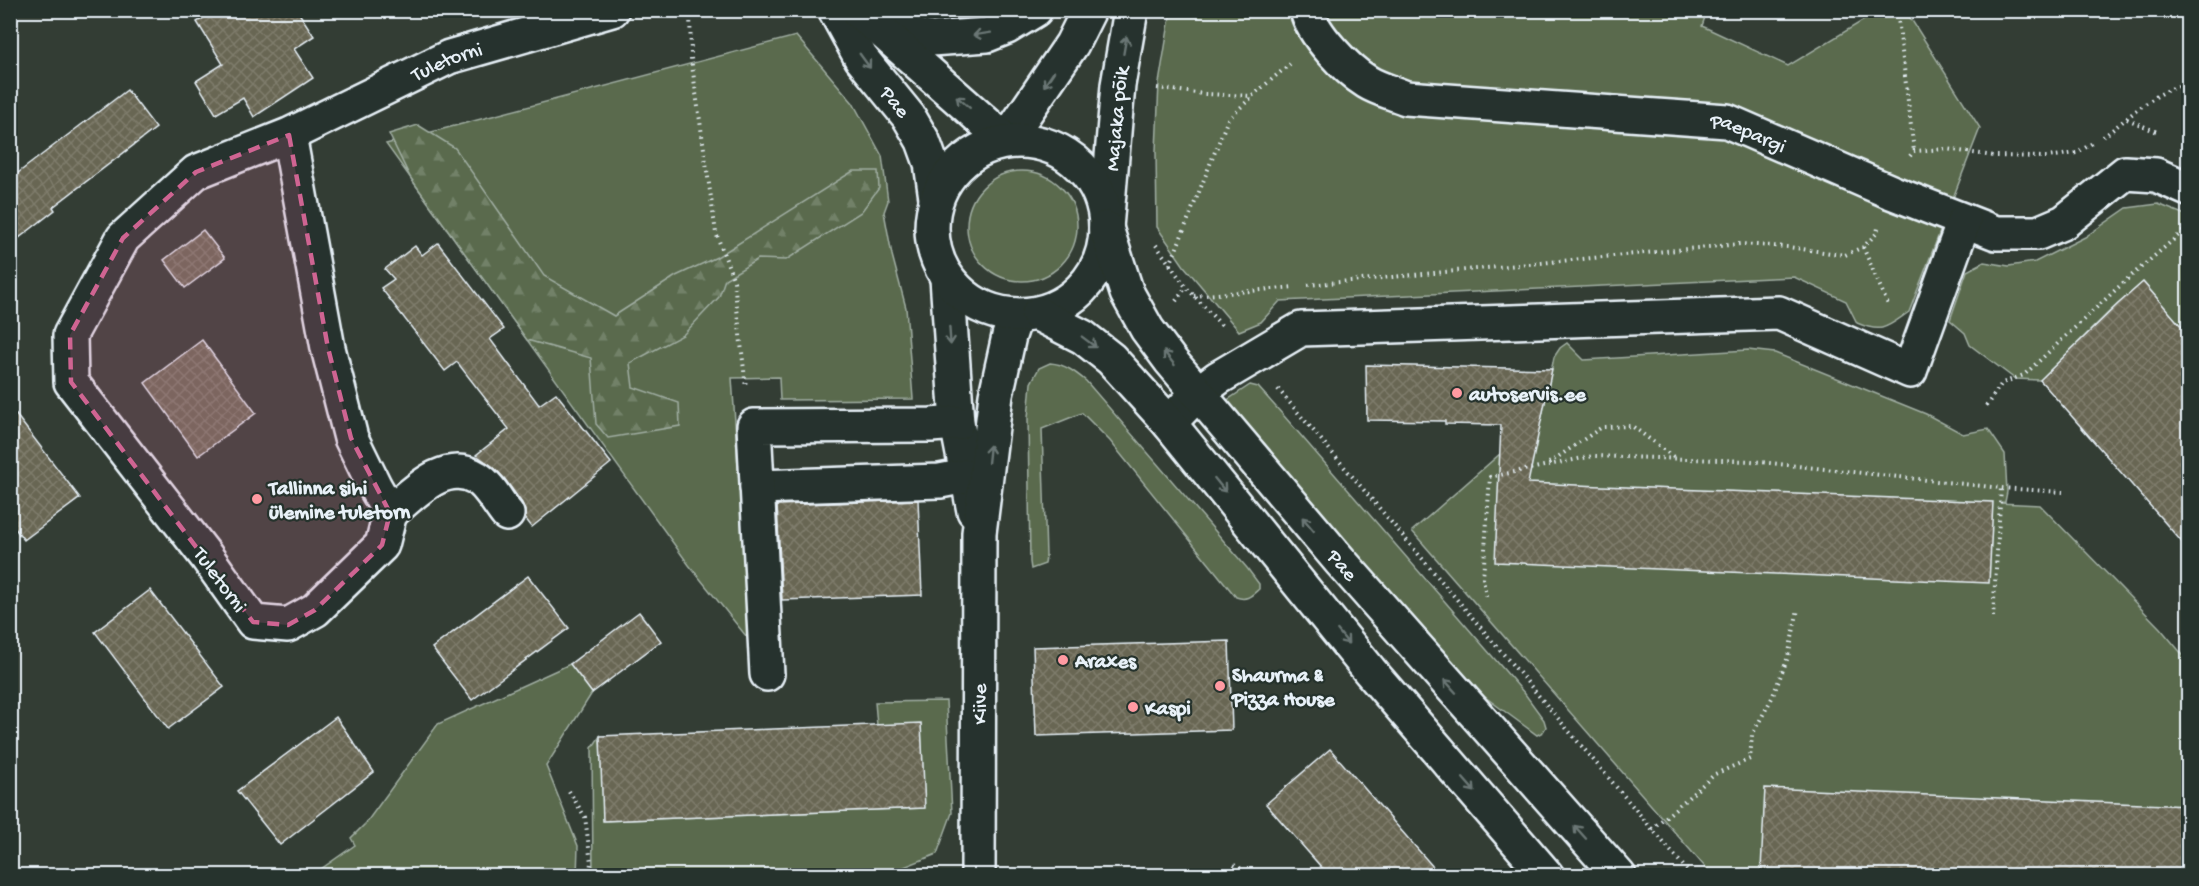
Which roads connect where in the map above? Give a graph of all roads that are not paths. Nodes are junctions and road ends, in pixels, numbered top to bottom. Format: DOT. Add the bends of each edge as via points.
graph roads {
  1 [pos="612,10"];
  2 [pos="835,10"];
  3 [pos="1035,10"];
  4 [pos="1089,10"];
  5 [pos="1131,10"];
  6 [pos="866,18"];
  7 [pos="1314,23"];
  8 [pos="289,135"];
  9 [pos="1006,141"];
  10 [pos="2188,189"];
  11 [pos="936,198"];
  12 [pos="1964,221"];
  13 [pos="1106,228"];
  14 [pos="947,278"];
  15 [pos="1027,315"];
  16 [pos="1197,393"];
  17 [pos="957,423"];
  18 [pos="1169,423"];
  19 [pos="966,476"];
  20 [pos="757,487"];
  21 [pos="390,513"];
  22 [pos="507,514"];
  23 [pos="979,533"];
  24 [pos="767,674"];
  25 [pos="978,876"];
  26 [pos="1547,876"];
  27 [pos="1619,876"];
  1 -- 8 [label="street, Tuletorni" via="449,57"];
  2 -- 11 [label="street, Pae, one-way" via="861,58 909,117 923,141"];
  3 -- 6 [label="street, one-way" via="987,34 931,39"];
  4 -- 9 [label="street, one-way" via="1066,53"];
  13 -- 5 [label="street, Majaka põik, one-way" via="1118,85"];
  9 -- 6 [label="street, Pae, one-way"];
  7 -- 12 [label="street, Paepargi" via="1336,55 1367,82 1406,98 1727,121"];
  8 -- 21 [label="street" via="328,348 351,438"];
  8 -- 21 [label="street, Tuletorni" via="196,172 123,238 70,335 71,382 253,622 288,625 315,610 382,545"];
  9 -- 11 [label="street" via="981,149 959,164"];
  9 -- 13 [label="street" via="1043,144 1076,161 1098,192"];
  10 -- 12 [label="street, Paepargi" via="2156,175 2126,173 2064,222 2038,233 1996,233"];
  11 -- 14 [label="street" via="931,218 932,239"];
  12 -- 16 [label="street" via="1910,371 1779,313 1301,329"];
  13 -- 15 [label="street" via="1100,259 1085,285 1053,309"];
  16 -- 13 [label="street, Pae, one-way" via="1147,329 1127,293"];
  14 -- 15 [label="street" via="960,294 978,305 998,313"];
  14 -- 17 [label="street, Kiive, one-way"];
  15 -- 18 [label="street, one-way" via="1083,337 1111,359"];
  23 -- 15 [label="street, Kiive, one-way" via="996,396 1009,336"];
  16 -- 18 [label="street"];
  27 -- 16 [label="street, Pae, one-way"];
  17 -- 19 [label="street, Kiive"];
  17 -- 20 [label="street" via="754,426"];
  18 -- 26 [label="street, one-way" via="1370,671"];
  19 -- 20 [label="street" via="940,481"];
  19 -- 23 [label="street, Kiive"];
  20 -- 24 [label="street"];
  21 -- 22 [label="street" via="441,474 462,471 479,479"];
  23 -- 25 [label="street, Kiive"];
}
